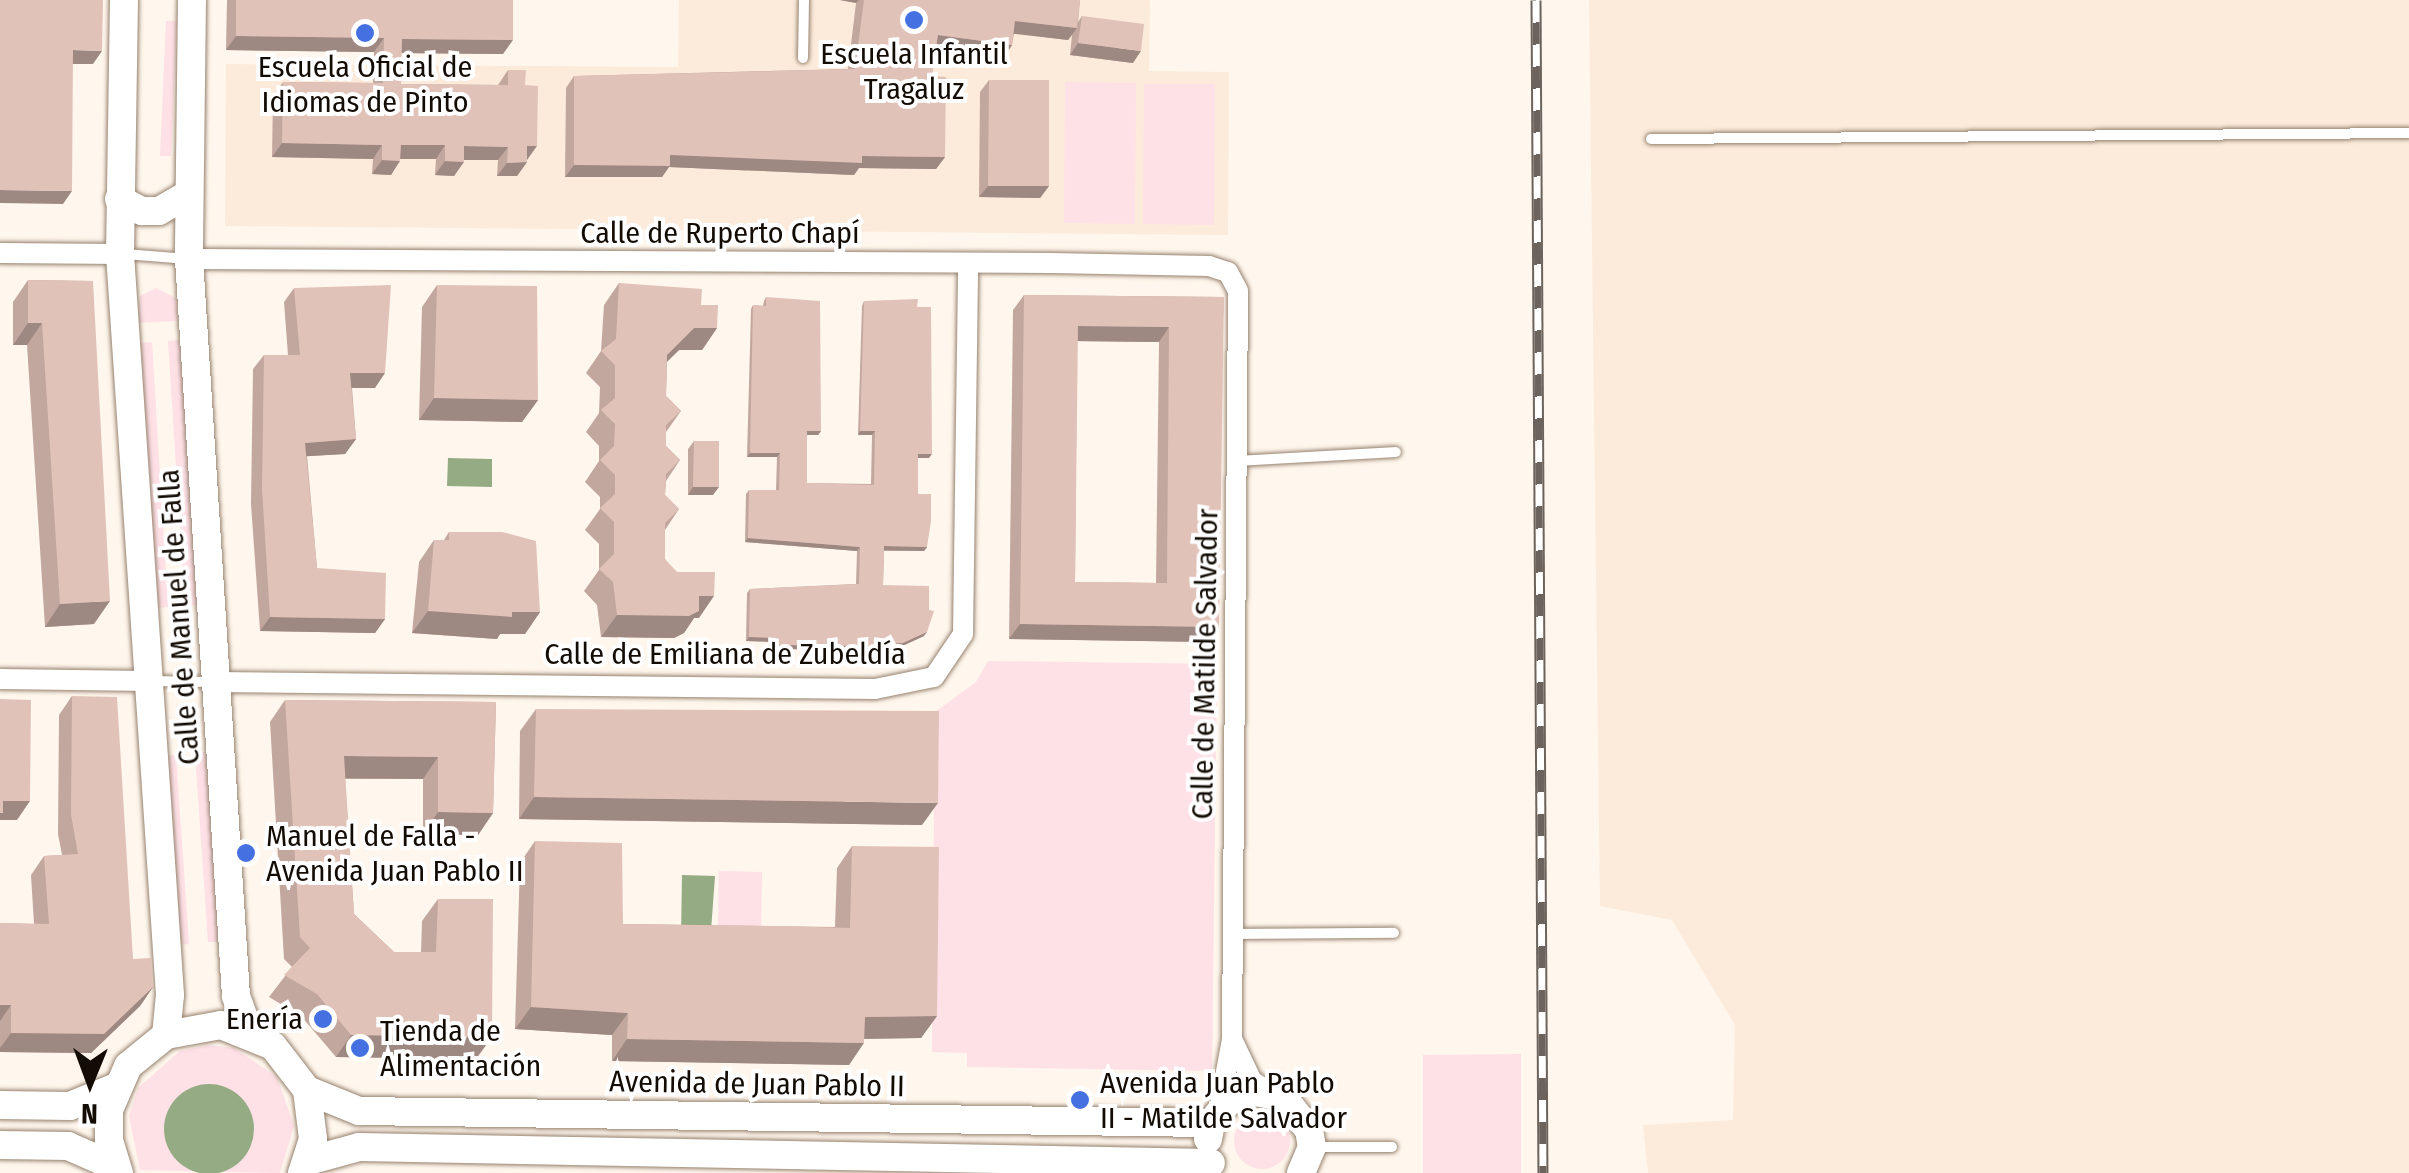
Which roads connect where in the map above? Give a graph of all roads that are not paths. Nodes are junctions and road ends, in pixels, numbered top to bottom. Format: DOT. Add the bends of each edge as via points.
graph roads {
  1 [pos="124,0"];
  2 [pos="192,0"];
  3 [pos="804,0"];
  4 [pos="803,58"];
  5 [pos="2409,133"];
  6 [pos="1651,139"];
  7 [pos="186,196"];
  8 [pos="119,199"];
  9 [pos="0,253"];
  10 [pos="120,254"];
  11 [pos="188,259"];
  12 [pos="968,266"];
  13 [pos="1238,290"];
  14 [pos="1396,452"];
  15 [pos="1237,460"];
  16 [pos="0,678"];
  17 [pos="148,681"];
  18 [pos="215,682"];
  19 [pos="1233,934"];
  20 [pos="1394,934"];
  21 [pos="249,1032"];
  22 [pos="166,1036"];
  23 [pos="1232,1039"];
  24 [pos="116,1087"];
  25 [pos="307,1090"];
  26 [pos="1268,1092"];
  27 [pos="0,1105"];
  28 [pos="1215,1117"];
  29 [pos="0,1145"];
  30 [pos="1392,1148"];
  31 [pos="1306,1160"];
  32 [pos="305,1167"];
  33 [pos="118,1170"];
  34 [pos="1215,1170"];
  1 -- 8 [label="street, Calle de Manuel de Falla"];
  2 -- 7 [label="street, Calle de Manuel de Falla"];
  3 -- 4 [label="lane"];
  5 -- 6 [label="lane"];
  7 -- 8 [label="street" via="160,211 142,211"];
  7 -- 11 [label="street, Calle de Manuel de Falla"];
  8 -- 10 [label="street, Calle de Manuel de Falla"];
  9 -- 10 [label="street"];
  10 -- 11 [label="lane"];
  10 -- 17 [label="street, Calle de Manuel de Falla"];
  11 -- 12 [label="street, Calle de Ruperto Chapí"];
  11 -- 18 [label="street, Calle de Manuel de Falla"];
  12 -- 13 [label="street, Calle de Ruperto Chapí" via="1209,266 1228,272"];
  12 -- 18 [label="street, Calle de Emiliana de Zubeldía" via="964,634 934,677 875,689"];
  13 -- 15 [label="street, Calle de Matilde Salvador"];
  14 -- 15 [label="lane"];
  15 -- 19 [label="street, Calle de Matilde Salvador"];
  16 -- 17 [label="street"];
  17 -- 18 [label="lane"];
  17 -- 22 [label="street, Calle de Manuel de Falla" via="170,995"];
  18 -- 21 [label="street, Calle de Manuel de Falla" via="236,996"];
  19 -- 20 [label="lane"];
  19 -- 23 [label="street, Calle de Matilde Salvador"];
  21 -- 22 [label="street" via="221,1026"];
  21 -- 25 [label="street" via="292,1064"];
  22 -- 24 [label="street" via="128,1066"];
  23 -- 26 [label="street" via="1243,1068"];
  23 -- 28 [label="street, Calle de Matilde Salvador"];
  24 -- 27 [label="street" via="70,1106"];
  24 -- 33 [label="street" via="109,1140"];
  25 -- 28 [label="street, Avenida de Juan Pablo II" via="359,1111"];
  25 -- 32 [label="street" via="313,1111"];
  26 -- 28 [label="street" via="1242,1094"];
  26 -- 31 [label="street" via="1304,1116"];
  28 -- 34 [label="street"];
  29 -- 33 [label="street" via="68,1146"];
  30 -- 31 [label="lane"];
  32 -- 34 [label="street" via="359,1147"];
}
